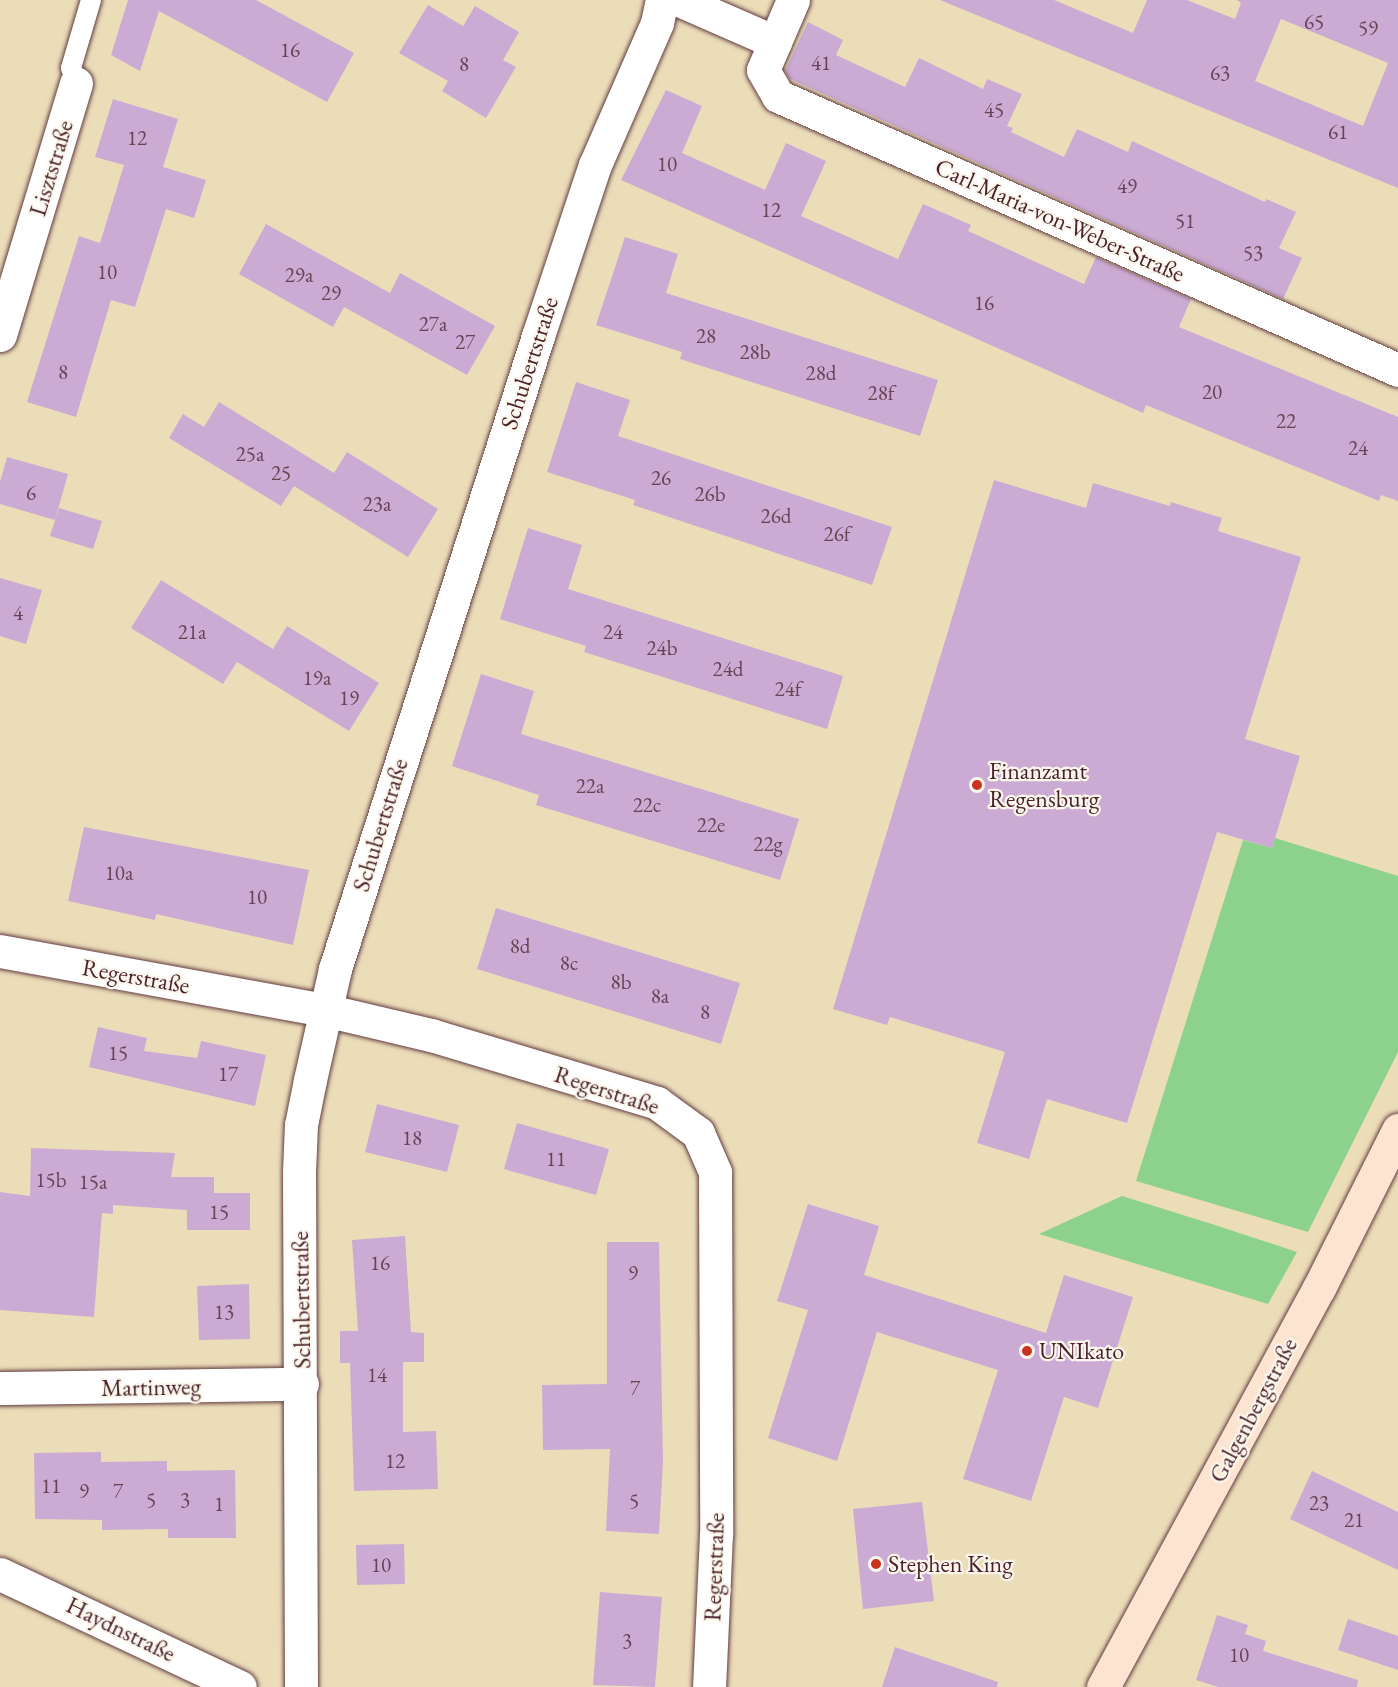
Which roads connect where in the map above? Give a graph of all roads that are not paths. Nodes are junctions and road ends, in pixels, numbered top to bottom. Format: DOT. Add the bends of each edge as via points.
graph roads {
  1 [pos="92,0"];
  2 [pos="662,0"];
  3 [pos="679,0"];
  4 [pos="793,0"];
  5 [pos="775,42"];
  6 [pos="76,83"];
  7 [pos="8,276"];
  8 [pos="0,335"];
  9 [pos="1398,370"];
  10 [pos="0,951"];
  11 [pos="325,1010"];
  12 [pos="1398,1130"];
  13 [pos="302,1384"];
  14 [pos="0,1388"];
  15 [pos="0,1574"];
  16 [pos="240,1687"];
  17 [pos="300,1687"];
  18 [pos="709,1687"];
  19 [pos="1103,1687"];
  1 -- 6 [label="lane, Lisztstraße" via="71,68"];
  2 -- 11 [label="street, Schubertstraße" via="657,23 595,165 563,258 389,795"];
  3 -- 5 [label="street"];
  4 -- 5 [label="street, Carl-Maria-von-Weber-Straße"];
  5 -- 9 [label="street, Carl-Maria-von-Weber-Straße" via="763,70 778,96"];
  6 -- 7 [label="street, Lisztstraße"];
  7 -- 8 [label="street, Lisztstraße"];
  10 -- 11 [label="street, Regerstraße"];
  11 -- 13 [label="street, Schubertstraße" via="301,1125"];
  11 -- 18 [label="street, Regerstraße" via="431,1035 657,1103 698,1133 715,1172 716,1452"];
  12 -- 19 [label="street, Galgenbergstraße" via="1319,1288"];
  13 -- 14 [label="street, Martinweg"];
  13 -- 17 [label="street, Schubertstraße"];
  15 -- 16 [label="street, Haydnstraße"];
}
